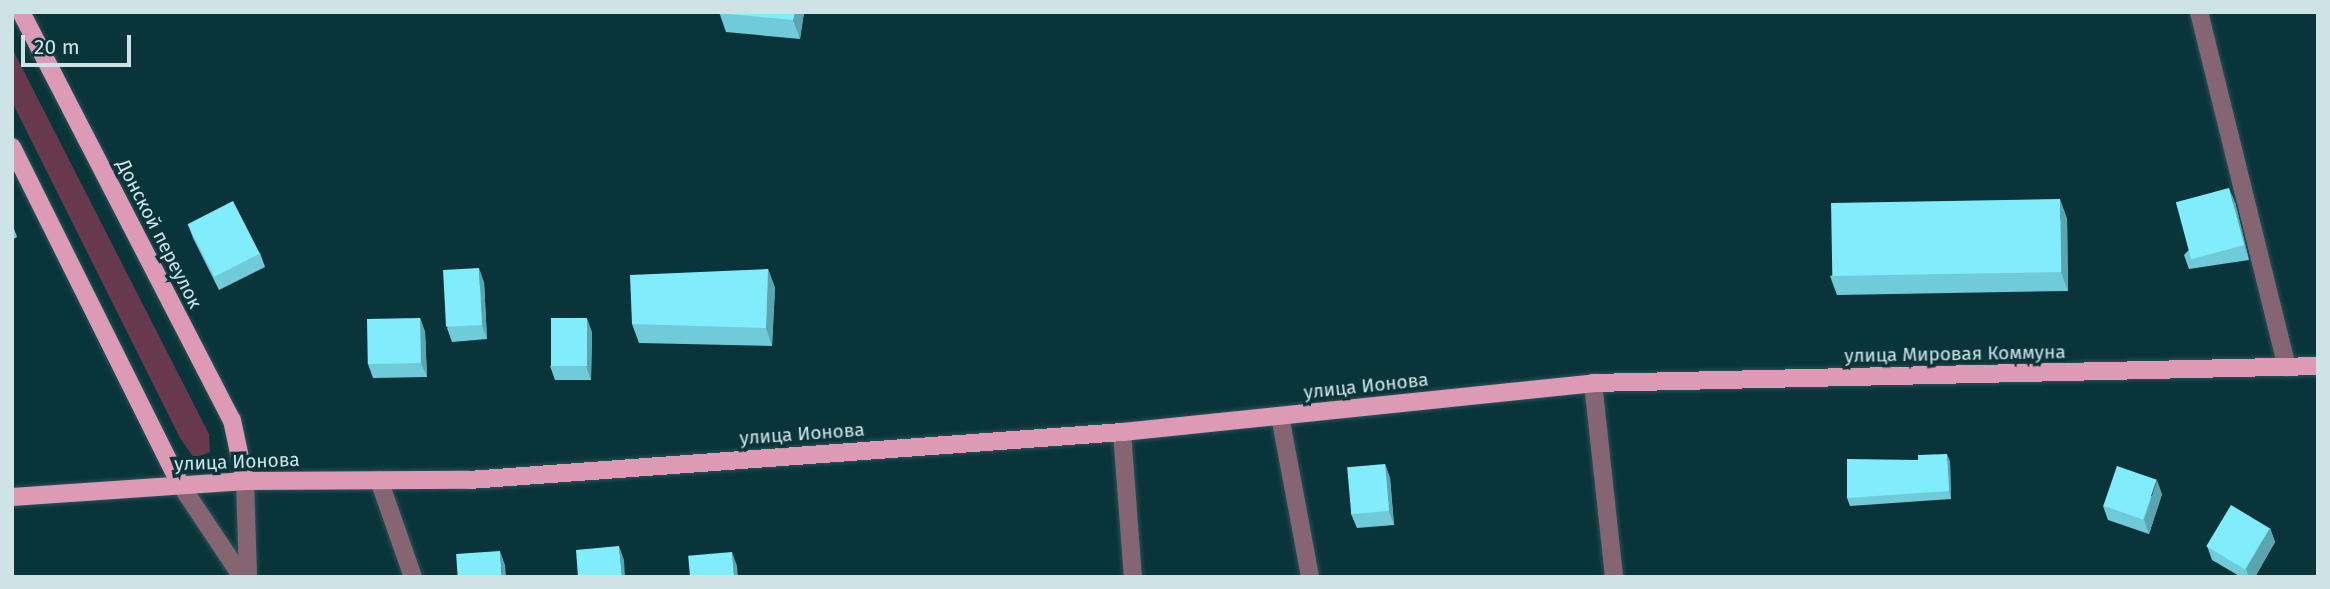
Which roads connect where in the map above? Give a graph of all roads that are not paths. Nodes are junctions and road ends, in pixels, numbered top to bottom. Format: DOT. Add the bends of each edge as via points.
graph roads {
  1 [pos="21,12"];
  2 [pos="2199,12"];
  3 [pos="12,147"];
  4 [pos="2318,366"];
  5 [pos="2287,367"];
  6 [pos="1593,383"];
  7 [pos="1280,416"];
  8 [pos="1122,432"];
  9 [pos="379,480"];
  10 [pos="245,481"];
  11 [pos="180,484"];
  12 [pos="12,497"];
  13 [pos="242,577"];
  14 [pos="248,577"];
  15 [pos="413,577"];
  16 [pos="1133,577"];
  17 [pos="1310,577"];
  18 [pos="1614,577"];
  1 -- 10 [label="main road, Донской переулок" via="232,419"];
  2 -- 5 [label="street"];
  3 -- 11 [label="main road"];
  4 -- 5 [label="main road, улица Мировая Коммуна"];
  5 -- 6 [label="main road, улица Мировая Коммуна"];
  6 -- 7 [label="main road, улица Ионова"];
  6 -- 18 [label="street"];
  7 -- 8 [label="main road, улица Ионова"];
  7 -- 17 [label="street"];
  8 -- 9 [label="main road, улица Ионова" via="469,480"];
  8 -- 16 [label="street"];
  9 -- 10 [label="main road, улица Ионова"];
  9 -- 15 [label="street"];
  10 -- 11 [label="main road, улица Ионова"];
  10 -- 14 [label="street"];
  11 -- 12 [label="main road, улица Ионова"];
  11 -- 13 [label="street"];
}
